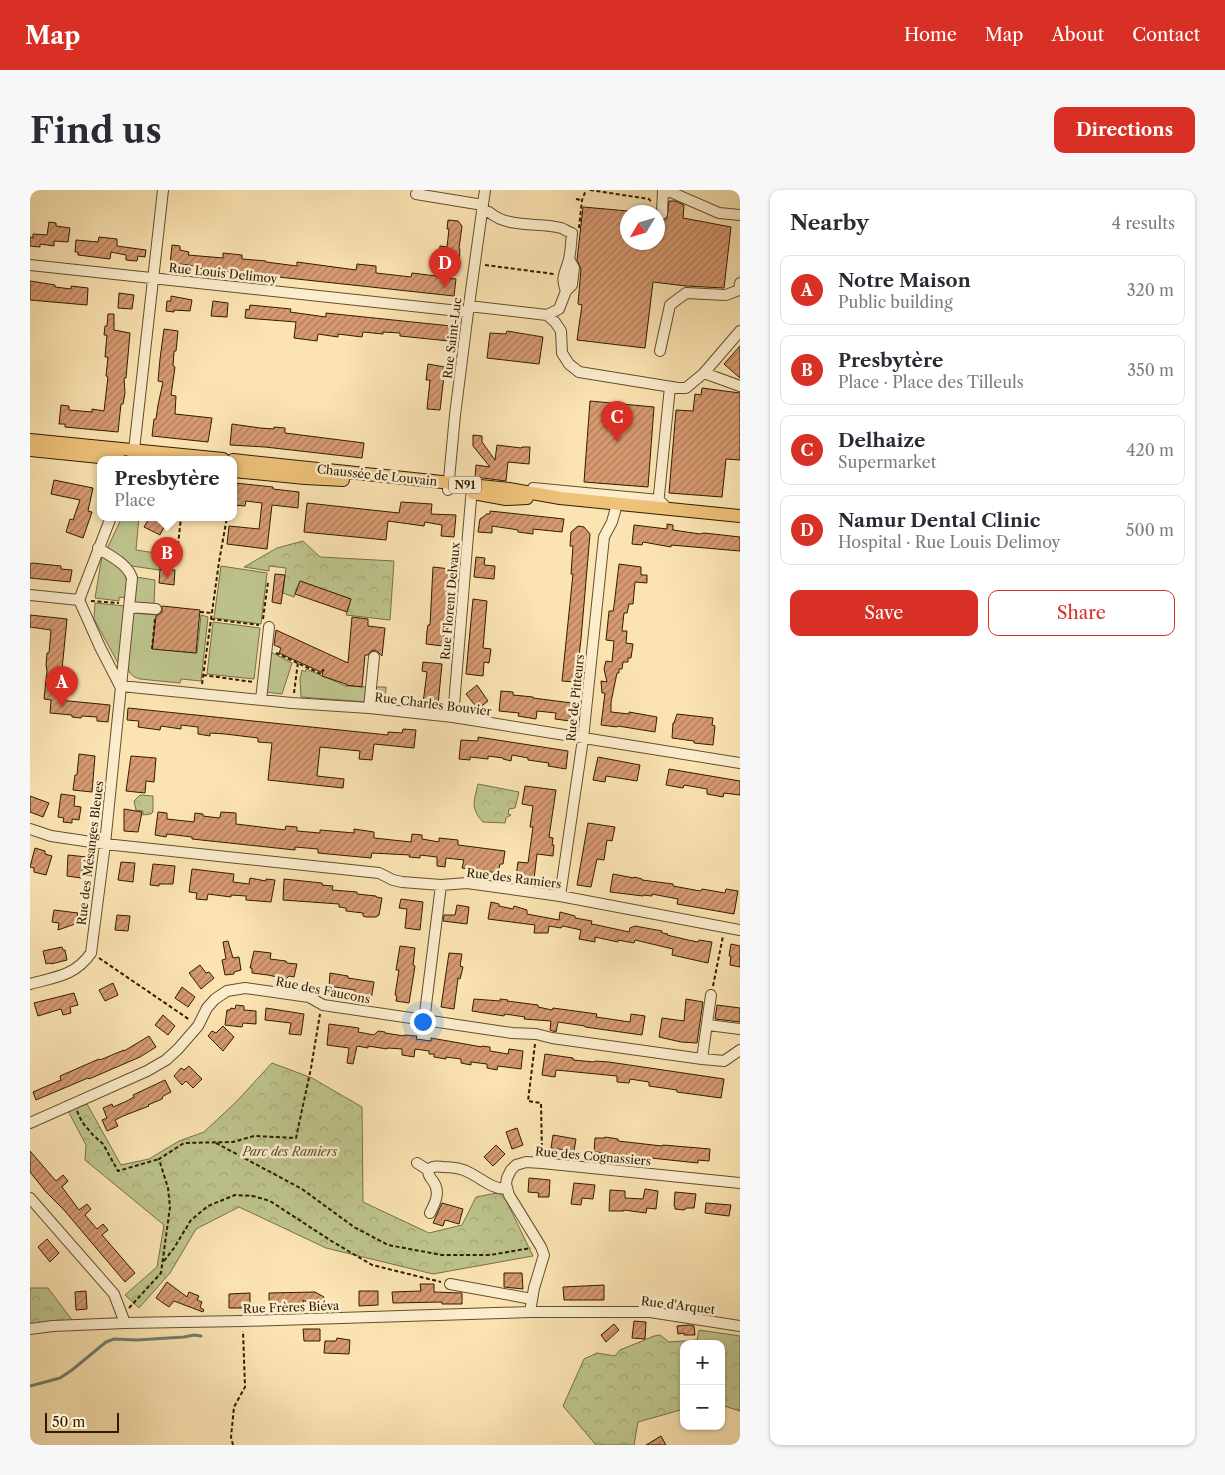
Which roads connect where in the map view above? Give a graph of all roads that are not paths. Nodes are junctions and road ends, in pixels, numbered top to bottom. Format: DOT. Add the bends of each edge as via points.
graph roads {
  1 [pos="163,190"];
  2 [pos="485,190"];
  3 [pos="665,190"];
  4 [pos="416,194"];
  5 [pos="663,205"];
  6 [pos="482,209"];
  7 [pos="740,216"];
  8 [pos="569,259"];
  9 [pos="30,265"];
  10 [pos="153,278"];
  11 [pos="740,283"];
  12 [pos="566,291"];
  13 [pos="469,309"];
  14 [pos="547,315"];
  15 [pos="740,331"];
  16 [pos="660,351"];
  17 [pos="704,373"];
  18 [pos="740,386"];
  19 [pos="670,387"];
  20 [pos="30,440"];
  21 [pos="30,444"];
  22 [pos="30,450"];
  23 [pos="134,455"];
  24 [pos="156,456"];
  25 [pos="97,457"];
  26 [pos="237,460"];
  27 [pos="254,462"];
  28 [pos="237,464"];
  29 [pos="237,466"];
  30 [pos="237,471"];
  31 [pos="272,475"];
  32 [pos="449,484"];
  33 [pos="472,489"];
  34 [pos="618,504"];
  35 [pos="662,506"];
  36 [pos="740,516"];
  37 [pos="109,521"];
  38 [pos="98,548"];
  39 [pos="30,595"];
  40 [pos="79,600"];
  41 [pos="129,606"];
  42 [pos="156,609"];
  43 [pos="269,627"];
  44 [pos="374,657"];
  45 [pos="121,686"];
  46 [pos="261,700"];
  47 [pos="369,708"];
  48 [pos="454,717"];
  49 [pos="583,739"];
  50 [pos="740,763"];
  51 [pos="30,829"];
  52 [pos="105,844"];
  53 [pos="441,885"];
  54 [pos="560,896"];
  55 [pos="740,930"];
  56 [pos="30,984"];
  57 [pos="711,995"];
  58 [pos="424,1020"];
  59 [pos="708,1024"];
  60 [pos="740,1030"];
  61 [pos="740,1050"];
  62 [pos="702,1059"];
  63 [pos="30,1123"];
  64 [pos="416,1164"];
  65 [pos="428,1170"];
  66 [pos="740,1183"];
  67 [pos="506,1189"];
  68 [pos="30,1198"];
  69 [pos="430,1213"];
  70 [pos="450,1284"];
  71 [pos="532,1299"];
  72 [pos="530,1312"];
  73 [pos="552,1312"];
  74 [pos="124,1319"];
  75 [pos="740,1326"];
  76 [pos="30,1329"];
  1 -- 10 [label="street"];
  2 -- 6 [label="street, Rue Saint-Luc"];
  3 -- 5 [label="street"];
  3 -- 7 [label="street" via="719,213"];
  4 -- 6 [label="street"];
  6 -- 8 [label="street" via="513,223 561,228 572,233"];
  6 -- 13 [label="street, Rue Saint-Luc"];
  8 -- 12 [label="street" via="564,269"];
  8 -- 12 [label="street" via="574,268 572,284"];
  9 -- 10 [label="street"];
  10 -- 13 [label="street, Rue Louis Delimoy"];
  10 -- 23 [label="street, Rue Louis Delimoy"];
  11 -- 16 [label="street" via="739,290 726,295 686,293 670,305"];
  12 -- 14 [label="street" via="559,309"];
  13 -- 14 [label="street, Rue Louis Delimoy"];
  13 -- 32 [label="street, Rue Saint-Luc"];
  14 -- 19 [label="street" via="560,331 562,353 579,372"];
  15 -- 17 [label="street"];
  17 -- 18 [label="street"];
  17 -- 19 [label="street" via="686,388"];
  19 -- 35 [label="street"];
  20 -- 23 [label="main road"];
  21 -- 23 [label="street"];
  22 -- 25 [label="main road"];
  23 -- 24 [label="main road"];
  26 -- 27 [label="main road, Chaussée de Louvain / N91"];
  27 -- 28 [label="street, Chaussée de Louvain / N91"];
  27 -- 32 [label="main road, Chaussée de Louvain / N91"];
  29 -- 31 [label="street, Chaussée de Louvain / N91"];
  30 -- 31 [label="main road, Chaussée de Louvain / N91"];
  31 -- 32 [label="main road, Chaussée de Louvain / N91"];
  32 -- 33 [label="main road, Chaussée de Louvain / N91"];
  32 -- 35 [label="street"];
  33 -- 34 [label="main road, Chaussée de Louvain / N91" via="509,490"];
  33 -- 48 [label="street, Rue Florent Delvaux"];
  34 -- 35 [label="main road, Chaussée de Louvain / N91"];
  34 -- 49 [label="street, Rue de Pitteurs" via="604,537"];
  35 -- 36 [label="main road, Chaussée de Louvain / N91"];
  37 -- 38 [label="street"];
  38 -- 40 [label="street"];
  38 -- 41 [label="street, Rue des Mésanges Bleues" via="130,571"];
  39 -- 40 [label="street"];
  40 -- 45 [label="street"];
  41 -- 42 [label="street"];
  41 -- 45 [label="street, Rue des Mésanges Bleues"];
  43 -- 46 [label="street"];
  44 -- 47 [label="street"];
  45 -- 46 [label="street, Rue Charles Bouvier"];
  45 -- 52 [label="street, Rue des Mésanges Bleues"];
  46 -- 47 [label="street, Rue Charles Bouvier"];
  47 -- 48 [label="street, Rue Charles Bouvier"];
  48 -- 49 [label="street, Rue Charles Bouvier"];
  49 -- 50 [label="street, Rue Charles Bouvier"];
  49 -- 54 [label="street, Rue de Pitteurs"];
  51 -- 52 [label="street, Rue des Ramiers" via="51,836"];
  52 -- 53 [label="street, Rue des Ramiers" via="379,873 393,880"];
  52 -- 56 [label="street, Rue des Mésanges Bleues" via="91,952 71,972"];
  53 -- 54 [label="street, Rue des Ramiers" via="467,882"];
  53 -- 58 [label="street"];
  54 -- 55 [label="street, Rue des Ramiers"];
  57 -- 59 [label="street"];
  58 -- 62 [label="street, Rue des Faucons"];
  58 -- 63 [label="street, Rue des Faucons" via="323,1005 309,997 244,988 227,991 215,999 198,1026 166,1060"];
  59 -- 60 [label="street"];
  59 -- 62 [label="street"];
  61 -- 62 [label="street, Rue des Faucons" via="724,1061"];
  64 -- 65 [label="street"];
  65 -- 67 [label="street" via="438,1166 458,1168"];
  65 -- 69 [label="street" via="437,1197"];
  66 -- 67 [label="street, Rue des Cognassiers" via="526,1162 511,1170"];
  67 -- 71 [label="street" via="544,1254"];
  68 -- 74 [label="street" via="114,1294"];
  70 -- 71 [label="street"];
  71 -- 72 [label="street"];
  72 -- 73 [label="street, Rue Frères Biéva"];
  72 -- 74 [label="street, Rue Frères Biéva" via="243,1321"];
  73 -- 75 [label="street, Rue d'Arquet" via="650,1312"];
  74 -- 76 [label="street, Rue Frères Biéva"];
}
